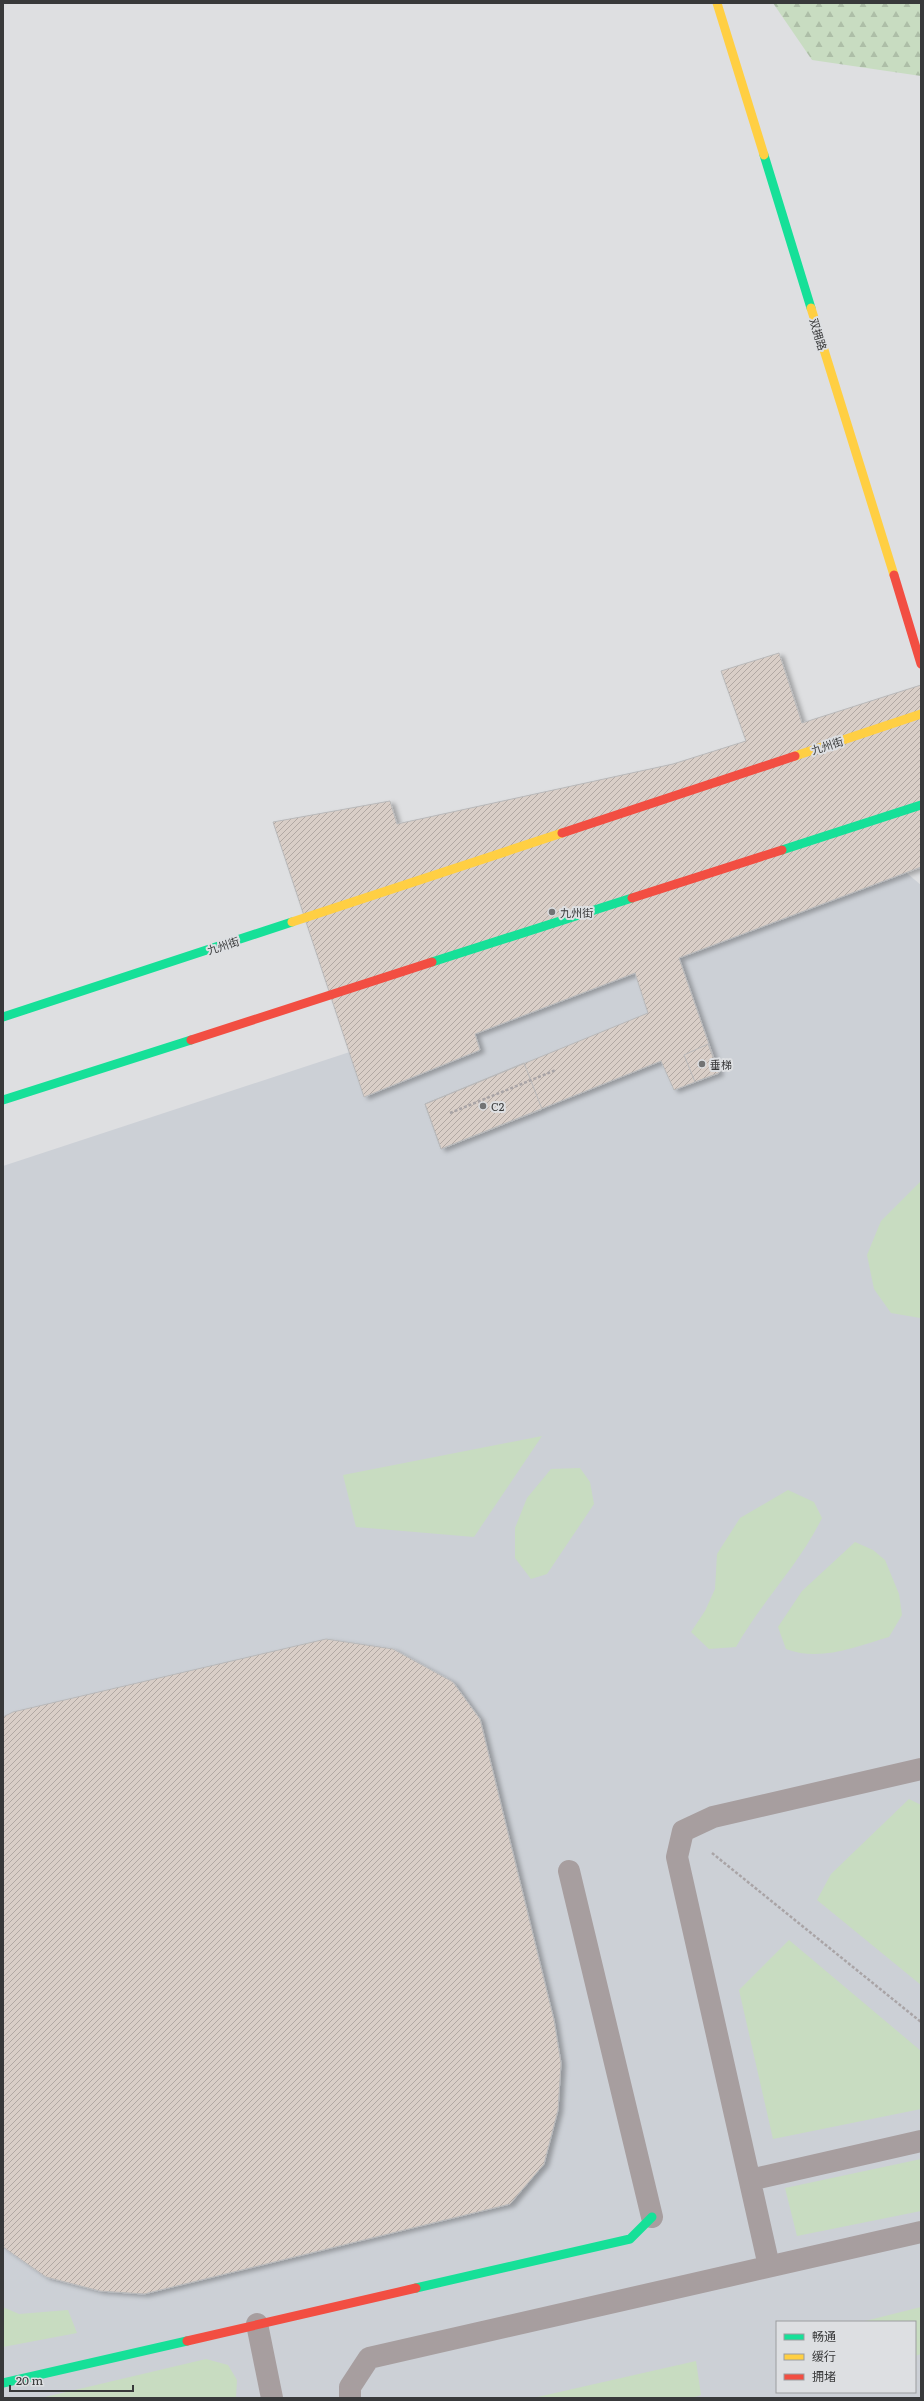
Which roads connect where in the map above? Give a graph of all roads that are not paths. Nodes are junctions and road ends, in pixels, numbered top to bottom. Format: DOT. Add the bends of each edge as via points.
graph roads {
  1 [pos="717,3"];
  2 [pos="921,664"];
  3 [pos="921,714"];
  4 [pos="921,805"];
  5 [pos="3,1017"];
  6 [pos="3,1100"];
  7 [pos="921,1769"];
  8 [pos="569,1871"];
  9 [pos="921,2141"];
  10 [pos="750,2180"];
  11 [pos="652,2217"];
  12 [pos="921,2232"];
  13 [pos="769,2266"];
  14 [pos="257,2324"];
  15 [pos="3,2383"];
  16 [pos="272,2398"];
  17 [pos="350,2398"];
  1 -- 2 [label="main road, 双拥路"];
  3 -- 5 [label="main road, 九州街"];
  4 -- 6 [label="main road"];
  7 -- 10 [label="street" via="713,1817 683,1831 677,1856"];
  8 -- 11 [label="street"];
  9 -- 10 [label="street"];
  10 -- 13 [label="street"];
  11 -- 14 [label="main road" via="630,2239"];
  12 -- 13 [label="street"];
  13 -- 17 [label="street" via="369,2358 350,2387"];
  14 -- 15 [label="main road"];
  14 -- 16 [label="street"];
}
